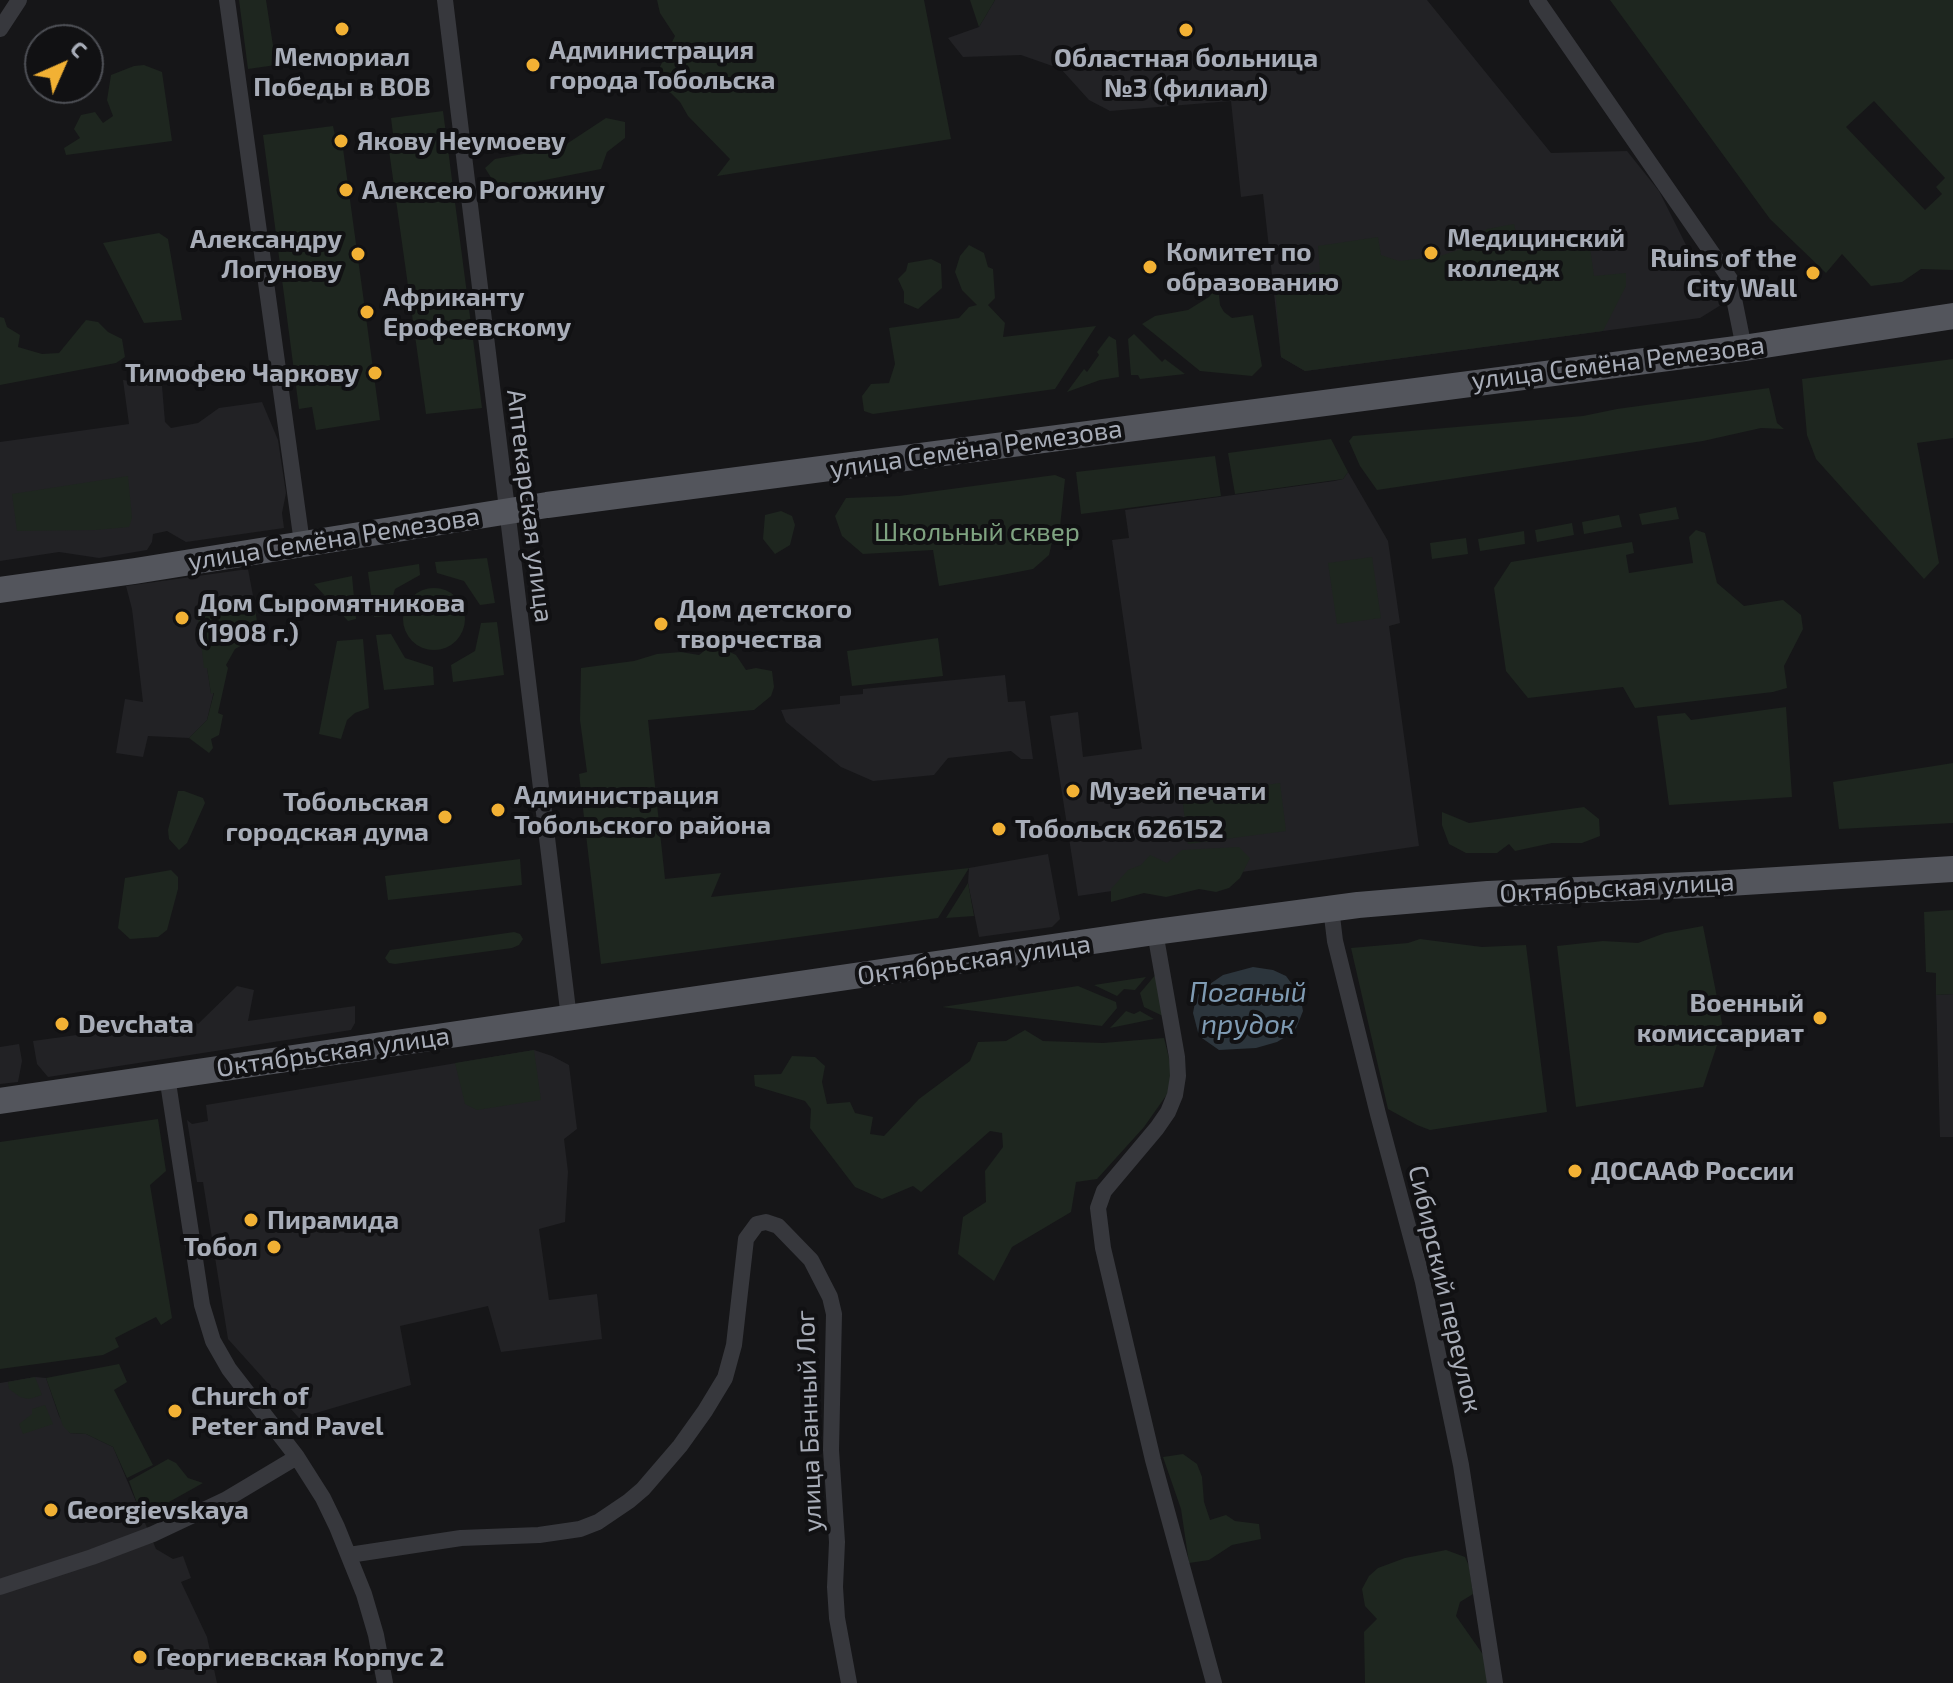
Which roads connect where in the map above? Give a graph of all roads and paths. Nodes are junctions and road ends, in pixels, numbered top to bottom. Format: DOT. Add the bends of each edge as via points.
graph roads {
  1 [pos="19,0"];
  2 [pos="227,0"];
  3 [pos="445,0"];
  4 [pos="1537,0"];
  5 [pos="0,29"];
  6 [pos="1953,316"];
  7 [pos="1744,348"];
  8 [pos="506,511"];
  9 [pos="302,543"];
  10 [pos="0,590"];
  11 [pos="1953,869"];
  12 [pos="1331,908"];
  13 [pos="1155,932"];
  14 [pos="569,1018"];
  15 [pos="167,1076"];
  16 [pos="0,1101"];
  17 [pos="297,1457"];
  18 [pos="349,1555"];
  19 [pos="0,1587"];
  20 [pos="385,1683"];
  21 [pos="849,1683"];
  22 [pos="1214,1683"];
  23 [pos="1495,1683"];
  1 -- 5 [label="street"];
  2 -- 9 [label="street"];
  3 -- 8 [label="street, Аптекарская улица"];
  4 -- 7 [label="street" via="1730,279"];
  6 -- 7 [label="main road, улица Семёна Ремезова"];
  7 -- 8 [label="main road, улица Семёна Ремезова"];
  8 -- 9 [label="main road, улица Семёна Ремезова"];
  8 -- 14 [label="street, Аптекарская улица"];
  9 -- 10 [label="main road, улица Семёна Ремезова"];
  11 -- 12 [label="main road, Октябрьская улица" via="1503,893"];
  12 -- 13 [label="main road, Октябрьская улица"];
  12 -- 23 [label="street, Сибирский переулок" via="1423,1282 1461,1465"];
  13 -- 14 [label="main road, Октябрьская улица"];
  13 -- 22 [label="street" via="1177,1057 1175,1095 1157,1128 1104,1191 1098,1208 1153,1460"];
  14 -- 15 [label="main road, Октябрьская улица"];
  15 -- 16 [label="main road, Октябрьская улица"];
  15 -- 17 [label="street" via="202,1305 213,1341"];
  17 -- 18 [label="street"];
  17 -- 19 [label="street" via="153,1534"];
  18 -- 20 [label="street"];
  18 -- 21 [label="street, улица Банный Лог" via="461,1538 580,1529 629,1501 680,1446 725,1378 746,1239 757,1224 766,1222 778,1226 811,1260 834,1314 835,1587"];
}
